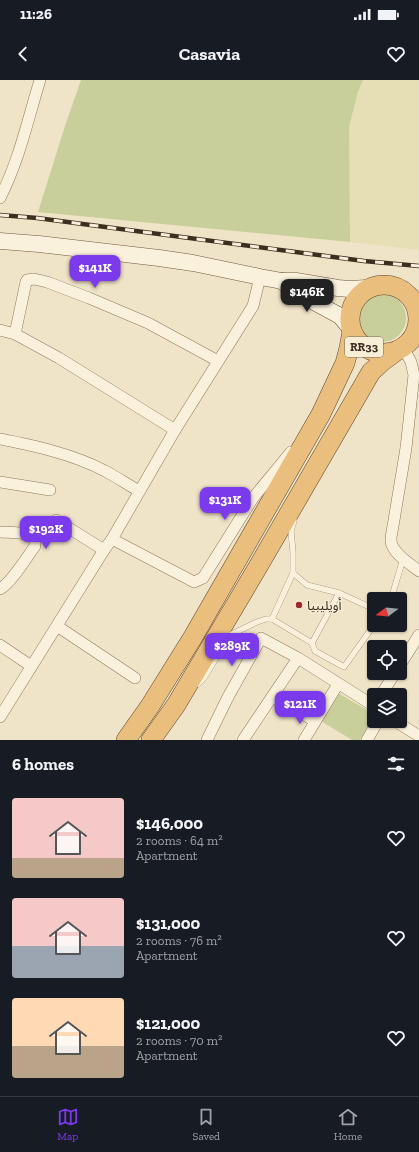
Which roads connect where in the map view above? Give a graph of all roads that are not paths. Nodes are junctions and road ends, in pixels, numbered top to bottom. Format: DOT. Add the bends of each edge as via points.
graph roads {
  1 [pos="40,80"];
  2 [pos="0,198"];
  3 [pos="0,241"];
  4 [pos="260,277"];
  5 [pos="282,281"];
  6 [pos="368,288"];
  7 [pos="414,296"];
  8 [pos="351,329"];
  9 [pos="0,330"];
  10 [pos="15,334"];
  11 [pos="407,344"];
  12 [pos="218,361"];
  13 [pos="322,414"];
  14 [pos="175,430"];
  15 [pos="0,439"];
  16 [pos="319,461"];
  17 [pos="0,482"];
  18 [pos="312,486"];
  19 [pos="50,490"];
  20 [pos="139,491"];
  21 [pos="298,514"];
  22 [pos="56,520"];
  23 [pos="0,532"];
  24 [pos="112,539"];
  25 [pos="104,550"];
  26 [pos="403,558"];
  27 [pos="419,571"];
  28 [pos="293,573"];
  29 [pos="0,589"];
  30 [pos="393,592"];
  31 [pos="340,593"];
  32 [pos="367,606"];
  33 [pos="272,619"];
  34 [pos="57,626"];
  35 [pos="369,632"];
  36 [pos="419,635"];
  37 [pos="312,643"];
  38 [pos="0,645"];
  39 [pos="407,654"];
  40 [pos="298,658"];
  41 [pos="31,666"];
  42 [pos="135,678"];
  43 [pos="338,684"];
  44 [pos="272,697"];
  45 [pos="367,702"];
  46 [pos="176,704"];
  47 [pos="0,717"];
  48 [pos="315,721"];
  49 [pos="374,728"];
  50 [pos="406,728"];
  51 [pos="419,736"];
  52 [pos="126,740"];
  53 [pos="151,740"];
  54 [pos="207,740"];
  55 [pos="243,740"];
  56 [pos="304,740"];
  57 [pos="367,740"];
  1 -- 2 [label="street" via="14,166"];
  3 -- 4 [label="main road, RR33" via="159,258"];
  4 -- 5 [label="main road, RR33"];
  4 -- 12 [label="street" via="253,306"];
  5 -- 6 [label="main road, RR33" via="349,289"];
  5 -- 8 [label="main road, RR33" via="292,290 340,316"];
  6 -- 7 [label="highway, RR33" via="389,284"];
  6 -- 8 [label="highway, RR33" via="354,301 350,310"];
  7 -- 11 [label="highway, RR33" via="418,324"];
  8 -- 11 [label="highway, RR33" via="360,344 374,352 390,353"];
  8 -- 13 [label="highway" via="345,363"];
  9 -- 10 [label="street"];
  10 -- 12 [label="street" via="26,282 34,279 89,298 148,323"];
  10 -- 14 [label="street" via="59,358"];
  11 -- 16 [label="highway" via="371,372"];
  11 -- 26 [label="street" via="414,375 406,448 391,542 394,550"];
  12 -- 14 [label="street"];
  13 -- 24 [label="street" via="253,498 203,578 194,582"];
  13 -- 52 [label="highway" via="193,637"];
  14 -- 20 [label="street"];
  15 -- 20 [label="street" via="83,461"];
  16 -- 18 [label="lane"];
  16 -- 46 [label="highway"];
  17 -- 19 [label="street"];
  20 -- 24 [label="street"];
  21 -- 28 [label="lane" via="291,531"];
  22 -- 25 [label="street"];
  23 -- 29 [label="street" via="32,536 35,546 10,580"];
  24 -- 25 [label="street"];
  25 -- 34 [label="street"];
  26 -- 27 [label="street"];
  26 -- 30 [label="lane"];
  28 -- 31 [label="lane" via="307,585"];
  28 -- 33 [label="lane"];
  31 -- 32 [label="lane"];
  31 -- 37 [label="lane"];
  33 -- 37 [label="lane"];
  33 -- 46 [label="lane" via="257,622 232,634 204,678"];
  34 -- 41 [label="street"];
  34 -- 42 [label="street"];
  35 -- 37 [label="lane" via="344,667 315,651"];
  36 -- 39 [label="street"];
  38 -- 41 [label="street"];
  40 -- 43 [label="street"];
  40 -- 44 [label="street"];
  40 -- 54 [label="street" via="261,638"];
  41 -- 47 [label="street"];
  43 -- 45 [label="street"];
  43 -- 48 [label="street"];
  44 -- 48 [label="street"];
  44 -- 55 [label="street"];
  46 -- 53 [label="highway"];
  48 -- 56 [label="street"];
  49 -- 57 [label="street"];
  50 -- 51 [label="street"];
}
